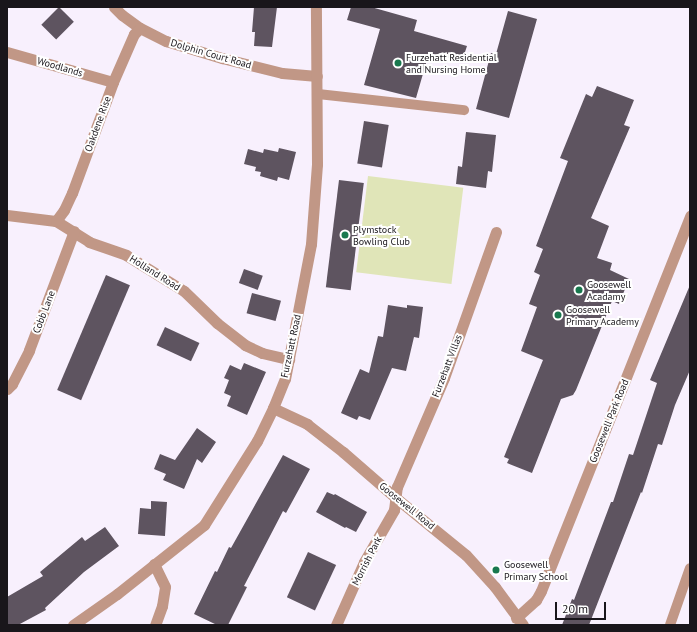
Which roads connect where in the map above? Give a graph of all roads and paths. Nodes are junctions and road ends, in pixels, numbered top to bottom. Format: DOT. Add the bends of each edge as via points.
graph roads {
  1 [pos="114,7"];
  2 [pos="316,7"];
  3 [pos="140,28"];
  4 [pos="7,52"];
  5 [pos="318,76"];
  6 [pos="113,82"];
  7 [pos="318,94"];
  8 [pos="464,110"];
  9 [pos="7,215"];
  10 [pos="690,216"];
  11 [pos="56,221"];
  12 [pos="74,231"];
  13 [pos="496,232"];
  14 [pos="289,359"];
  15 [pos="7,389"];
  16 [pos="274,408"];
  17 [pos="396,498"];
  18 [pos="154,564"];
  19 [pos="690,568"];
  20 [pos="519,621"];
  21 [pos="73,625"];
  22 [pos="155,625"];
  23 [pos="336,625"];
  24 [pos="670,625"];
  1 -- 3 [label="street, Dolphin Court Road"];
  2 -- 5 [label="street, Furzehatt Road"];
  3 -- 5 [label="street, Dolphin Court Road" via="166,41 222,58 282,73"];
  3 -- 6 [label="street, Oakdene Rise" via="134,34"];
  4 -- 6 [label="street, Woodlands"];
  5 -- 7 [label="street, Furzehatt Road"];
  6 -- 11 [label="street, Oakdene Rise" via="72,193"];
  7 -- 8 [label="lane"];
  7 -- 14 [label="street, Furzehatt Road" via="317,164 311,244"];
  9 -- 11 [label="street, Holland Road"];
  10 -- 20 [label="street, Goosewell Park Road" via="541,591"];
  11 -- 12 [label="street, Holland Road"];
  12 -- 14 [label="street, Holland Road" via="89,242 126,255 184,291 217,323 245,345 262,353"];
  12 -- 15 [label="street, Cobb Lane" via="29,350"];
  13 -- 17 [label="street, Furzehatt Villas" via="444,378 398,487"];
  14 -- 16 [label="street, Furzehatt Road" via="285,379"];
  16 -- 17 [label="street, Goosewell Road" via="307,424"];
  16 -- 18 [label="street, Furzehatt Road" via="257,441 204,526"];
  17 -- 20 [label="street, Goosewell Road" via="466,555 495,587"];
  17 -- 23 [label="street, Morrish Park" via="394,510 364,562"];
  18 -- 21 [label="street, Furzehatt Road"];
  18 -- 22 [label="street" via="164,587 162,606"];
  19 -- 24 [label="lane"];
}
